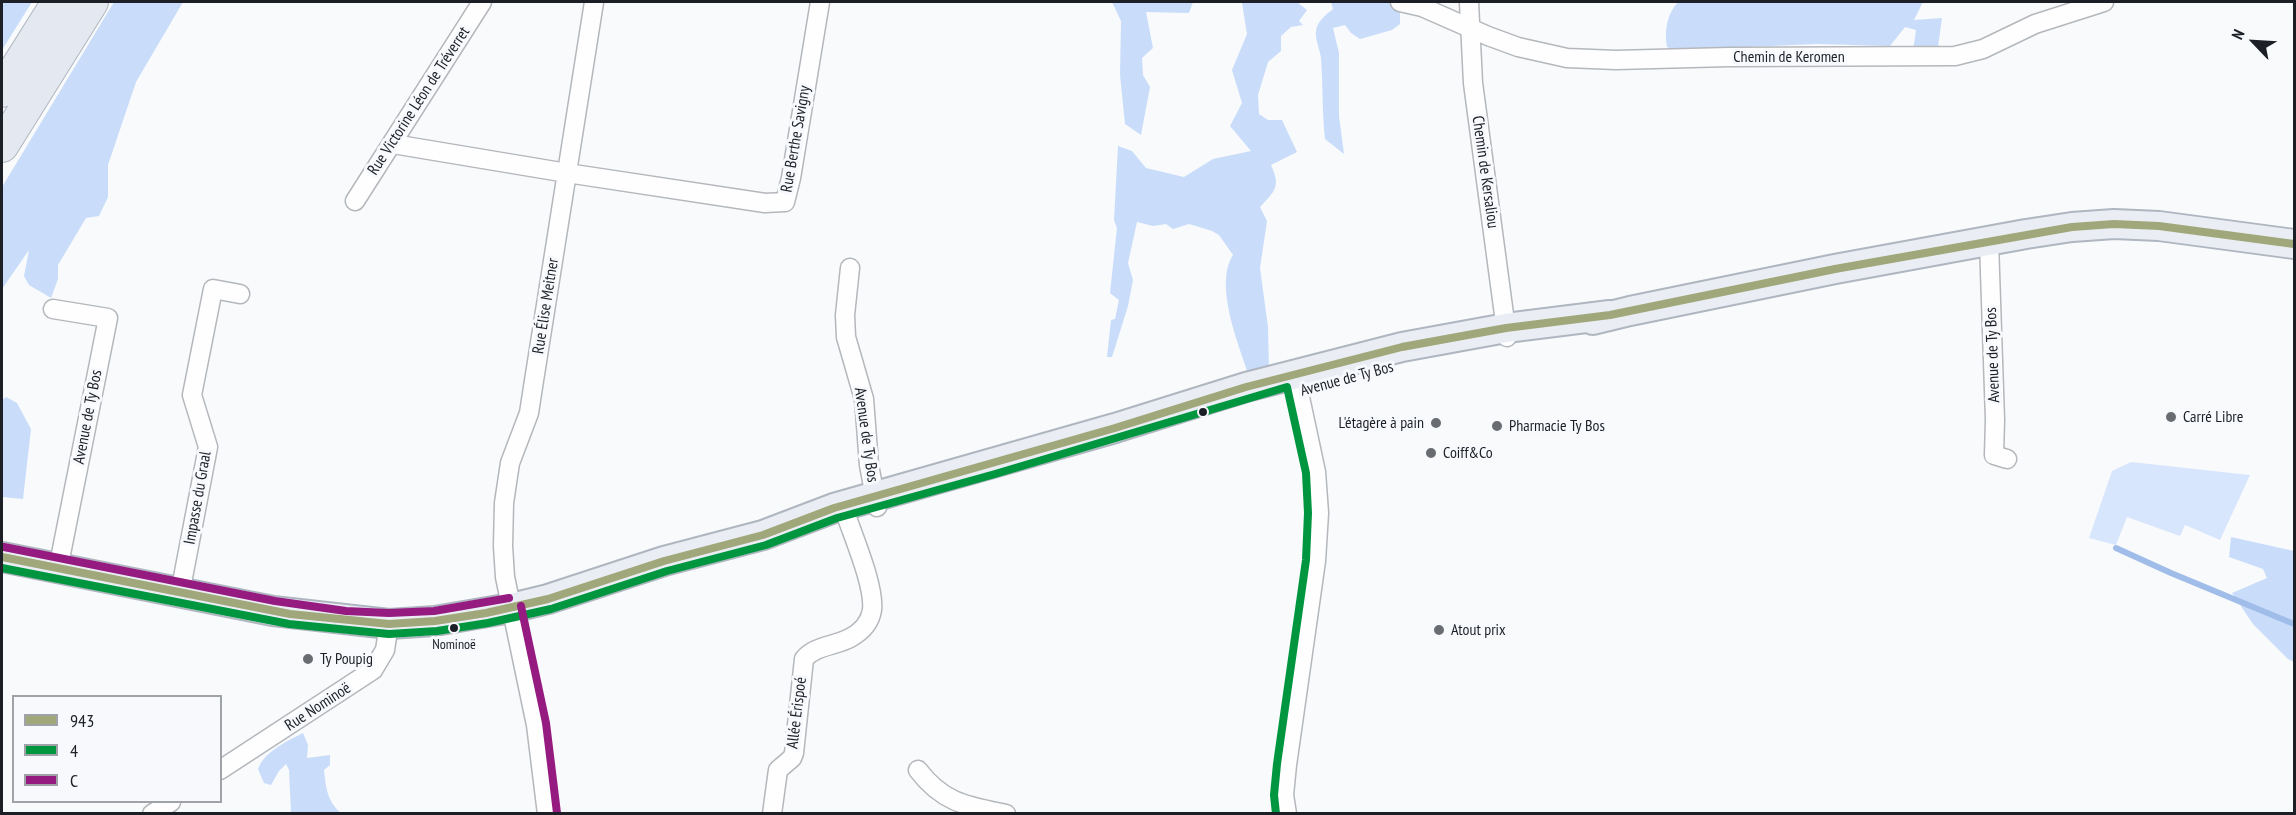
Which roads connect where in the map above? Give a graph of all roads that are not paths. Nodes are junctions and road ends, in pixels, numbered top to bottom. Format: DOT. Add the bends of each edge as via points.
graph roads {
  1 [pos="58,2"];
  2 [pos="92,2"];
  3 [pos="482,2"];
  4 [pos="594,2"];
  5 [pos="820,2"];
  6 [pos="1400,2"];
  7 [pos="1469,2"];
  8 [pos="2104,2"];
  9 [pos="1469,28"];
  10 [pos="2,91"];
  11 [pos="393,144"];
  12 [pos="2,146"];
  13 [pos="567,173"];
  14 [pos="355,201"];
  15 [pos="1989,242"];
  16 [pos="2295,244"];
  17 [pos="850,268"];
  18 [pos="240,294"];
  19 [pos="53,309"];
  20 [pos="1507,335"];
  21 [pos="1296,383"];
  22 [pos="2007,459"];
  23 [pos="876,503"];
  24 [pos="844,511"];
  25 [pos="2,557"];
  26 [pos="58,569"];
  27 [pos="180,593"];
  28 [pos="512,608"];
  29 [pos="389,624"];
  30 [pos="222,769"];
  31 [pos="918,770"];
  32 [pos="168,803"];
  33 [pos="152,813"];
  34 [pos="548,813"];
  35 [pos="772,813"];
  36 [pos="1006,813"];
  37 [pos="1287,813"];
  1 -- 10 [label="highway"];
  2 -- 12 [label="highway"];
  3 -- 11 [label="street, Rue Victorine Léon de Tréverret"];
  4 -- 13 [label="street, Rue Élise Meitner"];
  5 -- 13 [label="street, Rue Berthe Savigny" via="784,202 765,203"];
  6 -- 9 [label="street, Chemin de Keromen" via="1422,7"];
  7 -- 9 [label="street, Chemin de Kersaliou"];
  8 -- 9 [label="street, Chemin de Keromen" via="2036,24 1971,53 1938,57 1579,59 1518,47"];
  9 -- 20 [label="street, Chemin de Kersaliou"];
  11 -- 13 [label="street"];
  11 -- 14 [label="street, Rue Victorine Léon de Tréverret"];
  13 -- 28 [label="street, Rue Élise Meitner" via="529,413 510,463 504,503 505,577"];
  15 -- 16 [label="main road, Avenue de Ty Bos" via="2048,230 2114,224"];
  15 -- 20 [label="main road, Avenue de Ty Bos"];
  15 -- 22 [label="street, Avenue de Ty Bos" via="1994,455"];
  17 -- 23 [label="street, Avenue de Ty Bos" via="846,337 864,399"];
  18 -- 27 [label="street, Impasse du Graal" via="213,289 192,395 208,447"];
  19 -- 26 [label="street, Avenue de Ty Bos" via="108,318"];
  20 -- 21 [label="main road, Avenue de Ty Bos" via="1402,347"];
  21 -- 23 [label="main road, Avenue de Ty Bos"];
  21 -- 37 [label="street" via="1316,472 1319,530 1287,765"];
  23 -- 24 [label="main road, Avenue de Ty Bos"];
  24 -- 28 [label="main road, Avenue de Ty Bos"];
  24 -- 35 [label="street, Allée Érispoé" via="869,586 870,615 866,626 854,636 811,652 804,659 794,753 777,771"];
  25 -- 26 [label="main road, Avenue de Ty Bos"];
  26 -- 27 [label="main road, Avenue de Ty Bos"];
  27 -- 29 [label="main road, Avenue de Ty Bos" via="273,611"];
  28 -- 29 [label="main road, Avenue de Ty Bos"];
  28 -- 34 [label="street, Rue Élise Meitner" via="536,724"];
  29 -- 30 [label="street, Rue Nominoë" via="385,650 373,670"];
  31 -- 36 [label="street" via="933,788 952,801"];
  32 -- 33 [label="street"];
}
